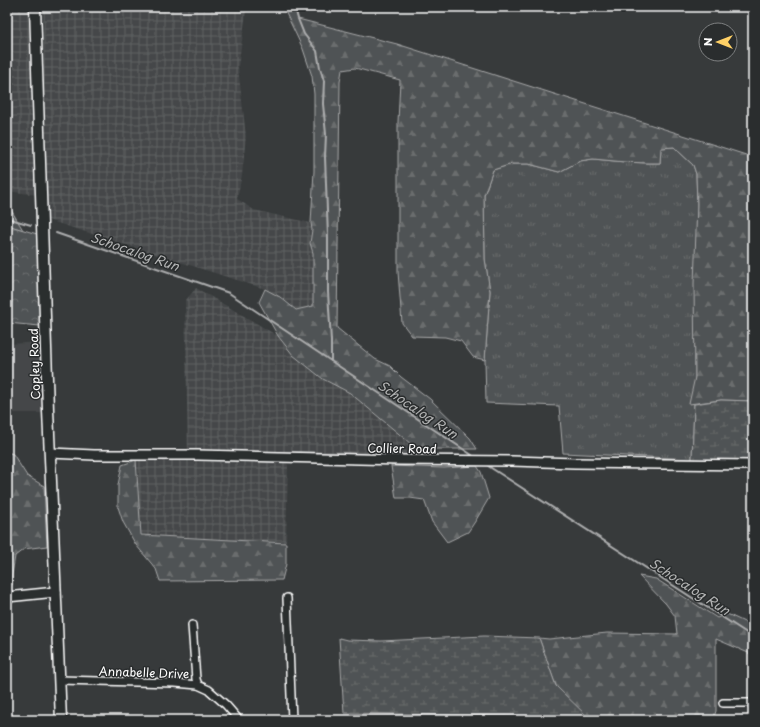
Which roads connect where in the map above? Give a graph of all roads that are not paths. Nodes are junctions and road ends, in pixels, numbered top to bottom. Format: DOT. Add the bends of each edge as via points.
graph roads {
  1 [pos="35,7"];
  2 [pos="50,453"];
  3 [pos="753,465"];
  4 [pos="56,592"];
  5 [pos="7,597"];
  6 [pos="287,598"];
  7 [pos="192,625"];
  8 [pos="60,680"];
  9 [pos="198,685"];
  10 [pos="723,703"];
  11 [pos="753,703"];
  12 [pos="61,720"];
  13 [pos="239,720"];
  14 [pos="292,720"];
  1 -- 2 [label="main road, Copley Road"];
  2 -- 3 [label="street, Collier Road" via="575,464"];
  2 -- 4 [label="main road, Copley Road"];
  4 -- 5 [label="street"];
  4 -- 8 [label="main road, Copley Road"];
  6 -- 14 [label="street"];
  7 -- 9 [label="street"];
  8 -- 9 [label="street, Annabelle Drive"];
  8 -- 12 [label="main road, Copley Road"];
  9 -- 13 [label="street, Annabelle Drive" via="209,690"];
  10 -- 11 [label="street"];
}
